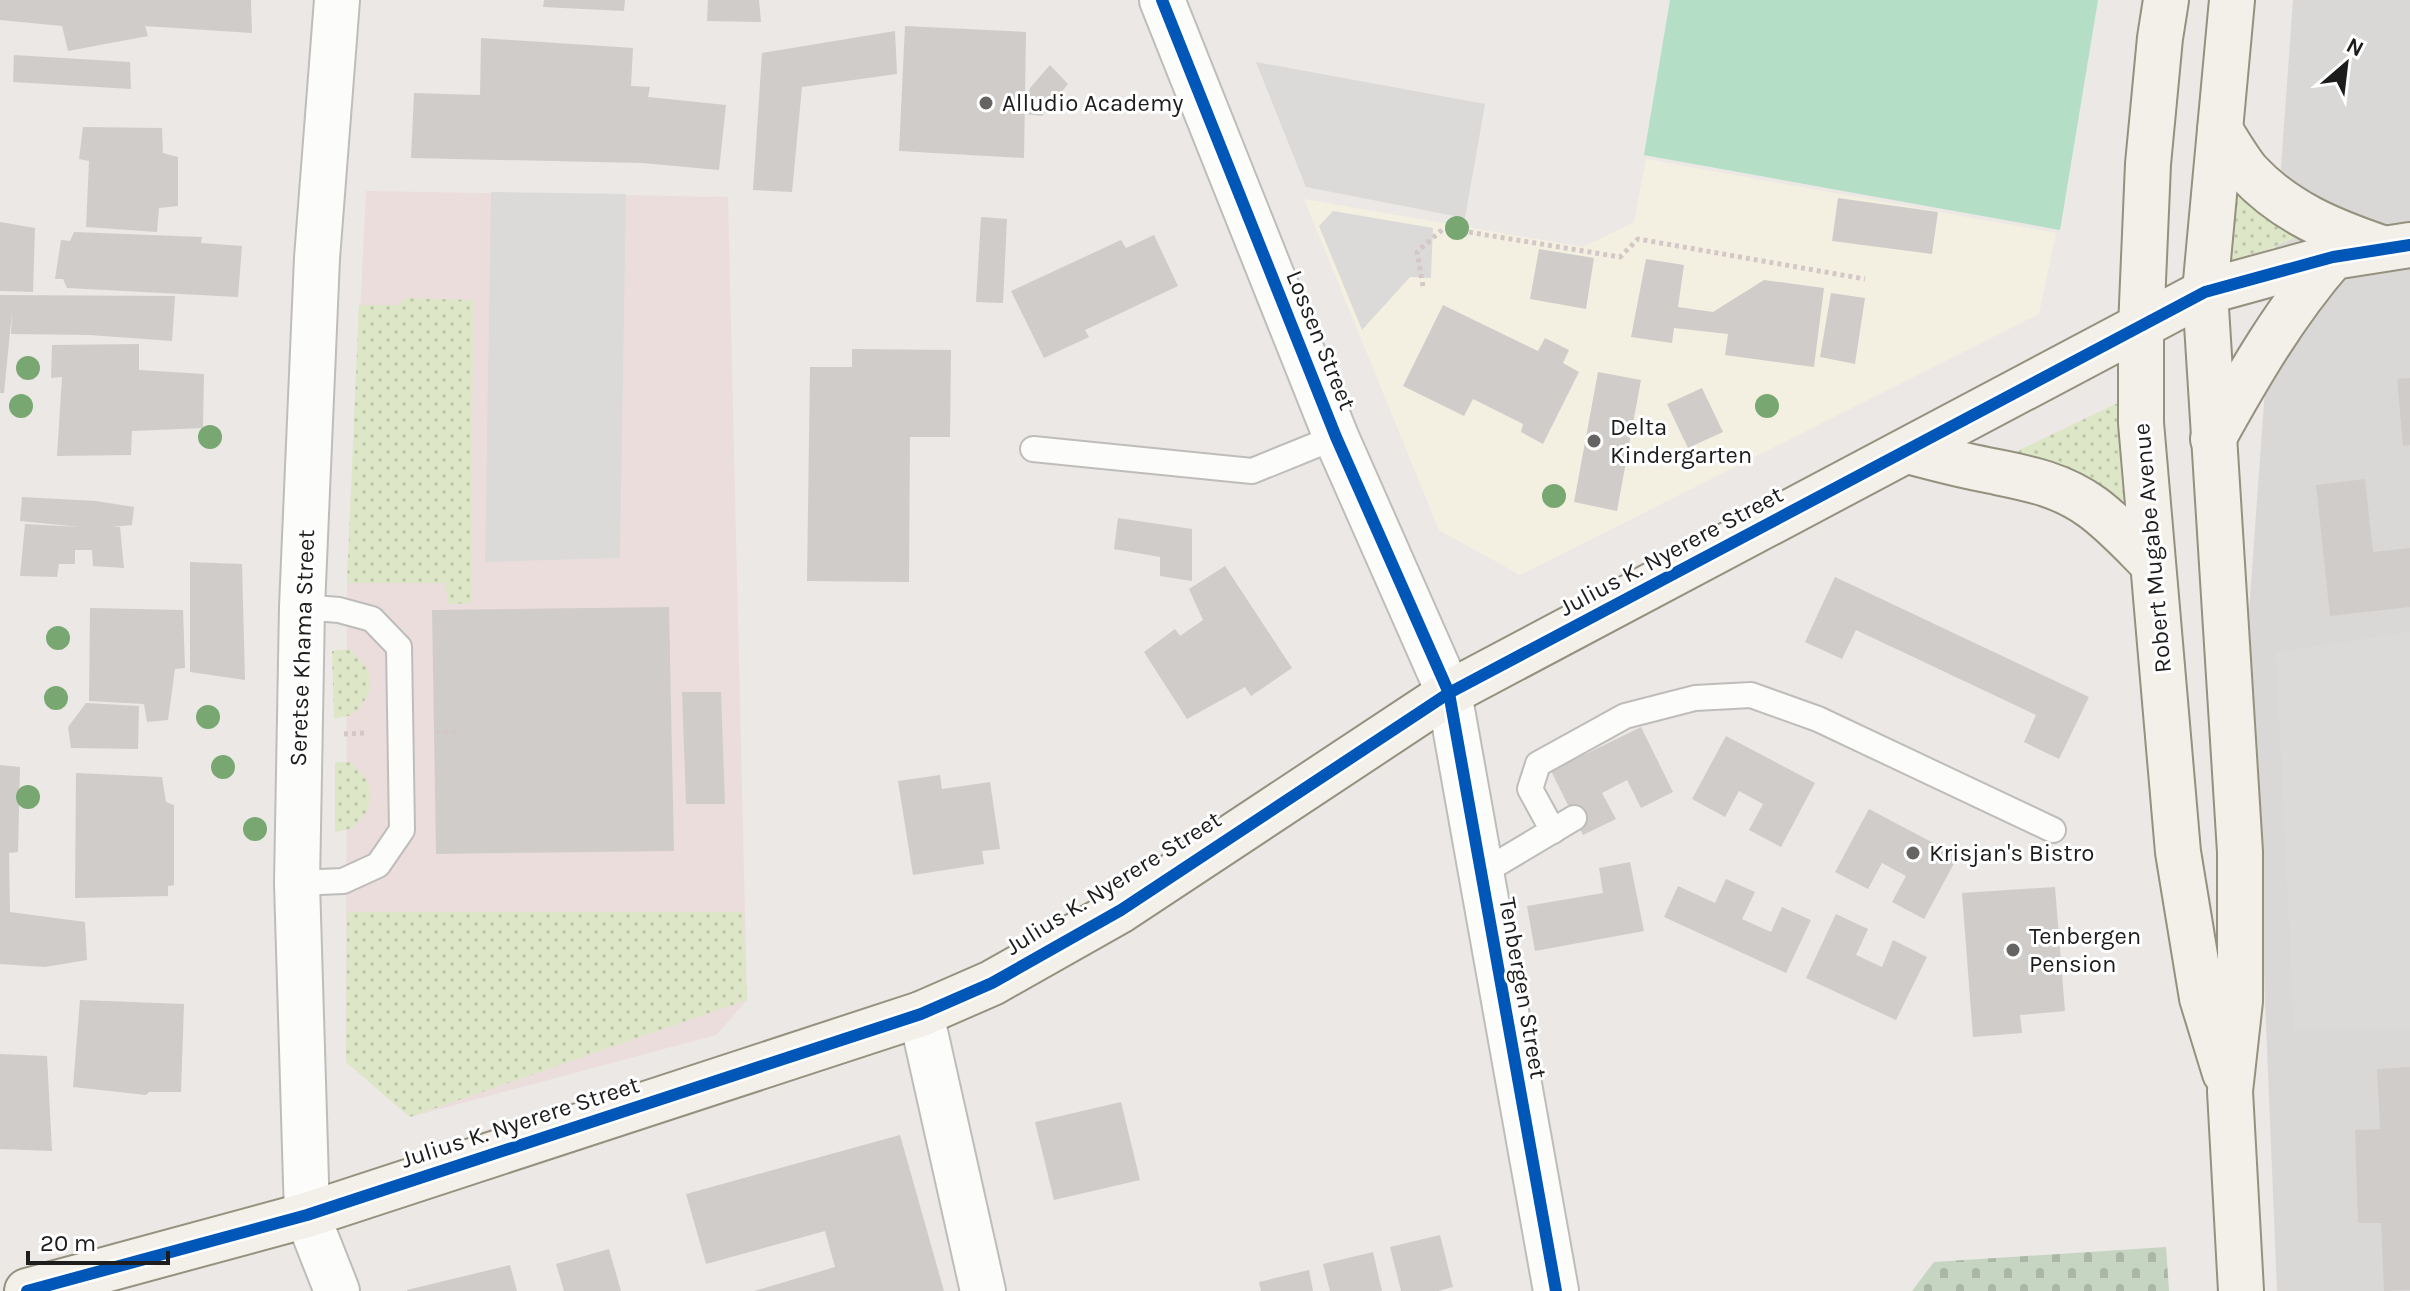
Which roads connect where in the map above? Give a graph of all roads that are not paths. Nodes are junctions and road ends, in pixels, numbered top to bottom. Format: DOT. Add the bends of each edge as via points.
graph roads {
  1 [pos="337,0"];
  2 [pos="1162,0"];
  3 [pos="2166,0"];
  4 [pos="2232,0"];
  5 [pos="2220,130"];
  6 [pos="2398,247"];
  7 [pos="2333,257"];
  8 [pos="2205,292"];
  9 [pos="2141,328"];
  10 [pos="1336,437"];
  11 [pos="2213,439"];
  12 [pos="1033,449"];
  13 [pos="1908,451"];
  14 [pos="2152,563"];
  15 [pos="302,607"];
  16 [pos="1449,693"];
  17 [pos="1574,818"];
  18 [pos="2053,830"];
  19 [pos="1553,831"];
  20 [pos="1480,874"];
  21 [pos="297,883"];
  22 [pos="921,1014"];
  23 [pos="2230,1091"];
  24 [pos="307,1215"];
  25 [pos="27,1291"];
  26 [pos="337,1291"];
  27 [pos="983,1291"];
  28 [pos="1556,1291"];
  29 [pos="2241,1291"];
  1 -- 15 [label="street, Seretse Khama Street" via="317,258"];
  2 -- 10 [label="street, Lossen Street"];
  3 -- 9 [label="main road, Robert Mugabe Avenue" via="2148,164"];
  4 -- 5 [label="main road, Robert Mugabe Avenue"];
  5 -- 6 [label="main road" via="2248,171 2288,205 2333,231"];
  5 -- 8 [label="main road, Robert Mugabe Avenue"];
  6 -- 7 [label="main road, Julius K. Nyerere Street"];
  7 -- 8 [label="main road, Julius K. Nyerere Street"];
  7 -- 11 [label="main road" via="2258,358"];
  8 -- 9 [label="main road, Julius K. Nyerere Street"];
  8 -- 11 [label="main road, Robert Mugabe Avenue"];
  9 -- 13 [label="main road, Julius K. Nyerere Street"];
  9 -- 14 [label="main road, Robert Mugabe Avenue" via="2141,423"];
  10 -- 12 [label="lane" via="1252,471"];
  10 -- 16 [label="street, Lossen Street"];
  11 -- 23 [label="main road, Robert Mugabe Avenue" via="2240,852 2240,1001"];
  13 -- 14 [label="main road" via="2048,484 2090,505"];
  13 -- 16 [label="main road, Julius K. Nyerere Street"];
  14 -- 23 [label="main road, Robert Mugabe Avenue" via="2178,852 2202,998"];
  15 -- 21 [label="street, Seretse Khama Street"];
  15 -- 21 [label="lane" via="372,619 399,647 402,830 378,865 343,881"];
  16 -- 20 [label="street, Tenbergen Street"];
  16 -- 22 [label="main road, Julius K. Nyerere Street" via="1121,910 992,983"];
  17 -- 19 [label="lane"];
  18 -- 19 [label="lane" via="1818,719 1751,695 1695,698 1625,716 1538,764 1530,789"];
  19 -- 20 [label="lane"];
  20 -- 28 [label="street, Tenbergen Street"];
  21 -- 24 [label="street, Seretse Khama Street"];
  22 -- 24 [label="main road, Julius K. Nyerere Street"];
  22 -- 27 [label="street"];
  23 -- 29 [label="main road, Robert Mugabe Avenue"];
  24 -- 25 [label="main road, Julius K. Nyerere Street"];
  24 -- 26 [label="street, Seretse Khama Street"];
}
